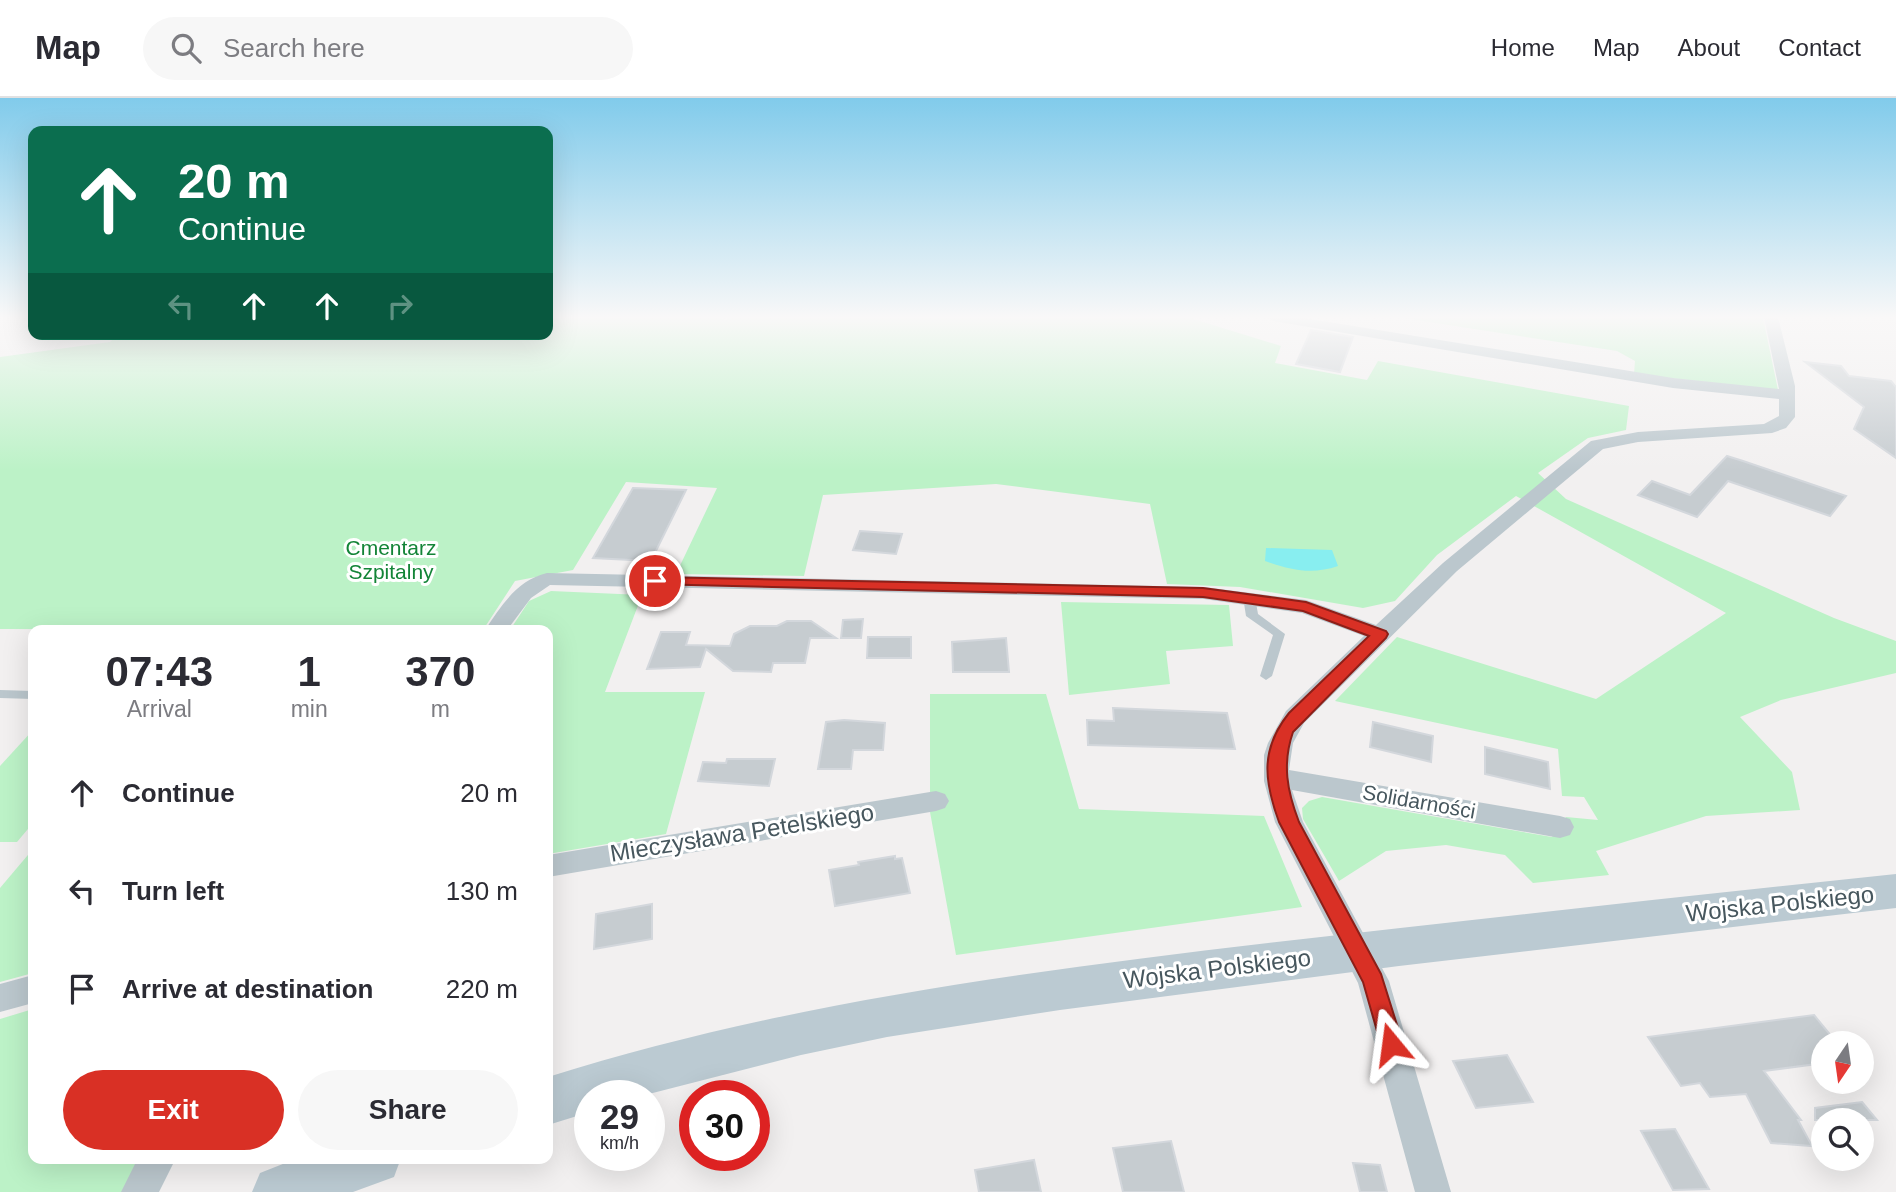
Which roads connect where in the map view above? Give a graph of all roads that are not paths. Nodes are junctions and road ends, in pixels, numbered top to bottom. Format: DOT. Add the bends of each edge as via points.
graph roads {
  1 [pos="1582,368"];
  2 [pos="1782,368"];
  3 [pos="1788,395"];
  4 [pos="1249,597"];
  5 [pos="499,625"];
  6 [pos="1380,634"];
  7 [pos="1266,676"];
  8 [pos="0,694"];
  9 [pos="28,695"];
  10 [pos="1277,778"];
  11 [pos="936,801"];
  12 [pos="1560,827"];
  13 [pos="553,865"];
  14 [pos="1896,891"];
  15 [pos="1359,951"];
  16 [pos="28,990"];
  17 [pos="0,998"];
  18 [pos="553,1099"];
  19 [pos="155,1164"];
  20 [pos="360,1164"];
  21 [pos="304,1187"];
  22 [pos="139,1192"];
  23 [pos="1433,1192"];
  1 -- 3 [label="street"];
  2 -- 3 [label="street"];
  3 -- 6 [label="street" via="1787,417 1766,429 1638,437 1597,445 1450,567"];
  4 -- 5 [label="street" via="1113,590 547,579 517,599"];
  4 -- 6 [label="street" via="1306,607"];
  4 -- 7 [label="lane" via="1252,616 1279,634"];
  6 -- 10 [label="street" via="1285,730 1277,752"];
  8 -- 9 [label="lane"];
  10 -- 12 [label="street, Solidarności"];
  10 -- 15 [label="street" via="1289,822"];
  11 -- 13 [label="street, Mieczysława Petelskiego"];
  14 -- 15 [label="street, Wojska Polskiego"];
  15 -- 18 [label="street, Wojska Polskiego" via="1026,992 769,1038 630,1073"];
  15 -- 23 [label="street" via="1373,981"];
  16 -- 17 [label="street"];
  19 -- 22 [label="street"];
  20 -- 21 [label="street"];
}
